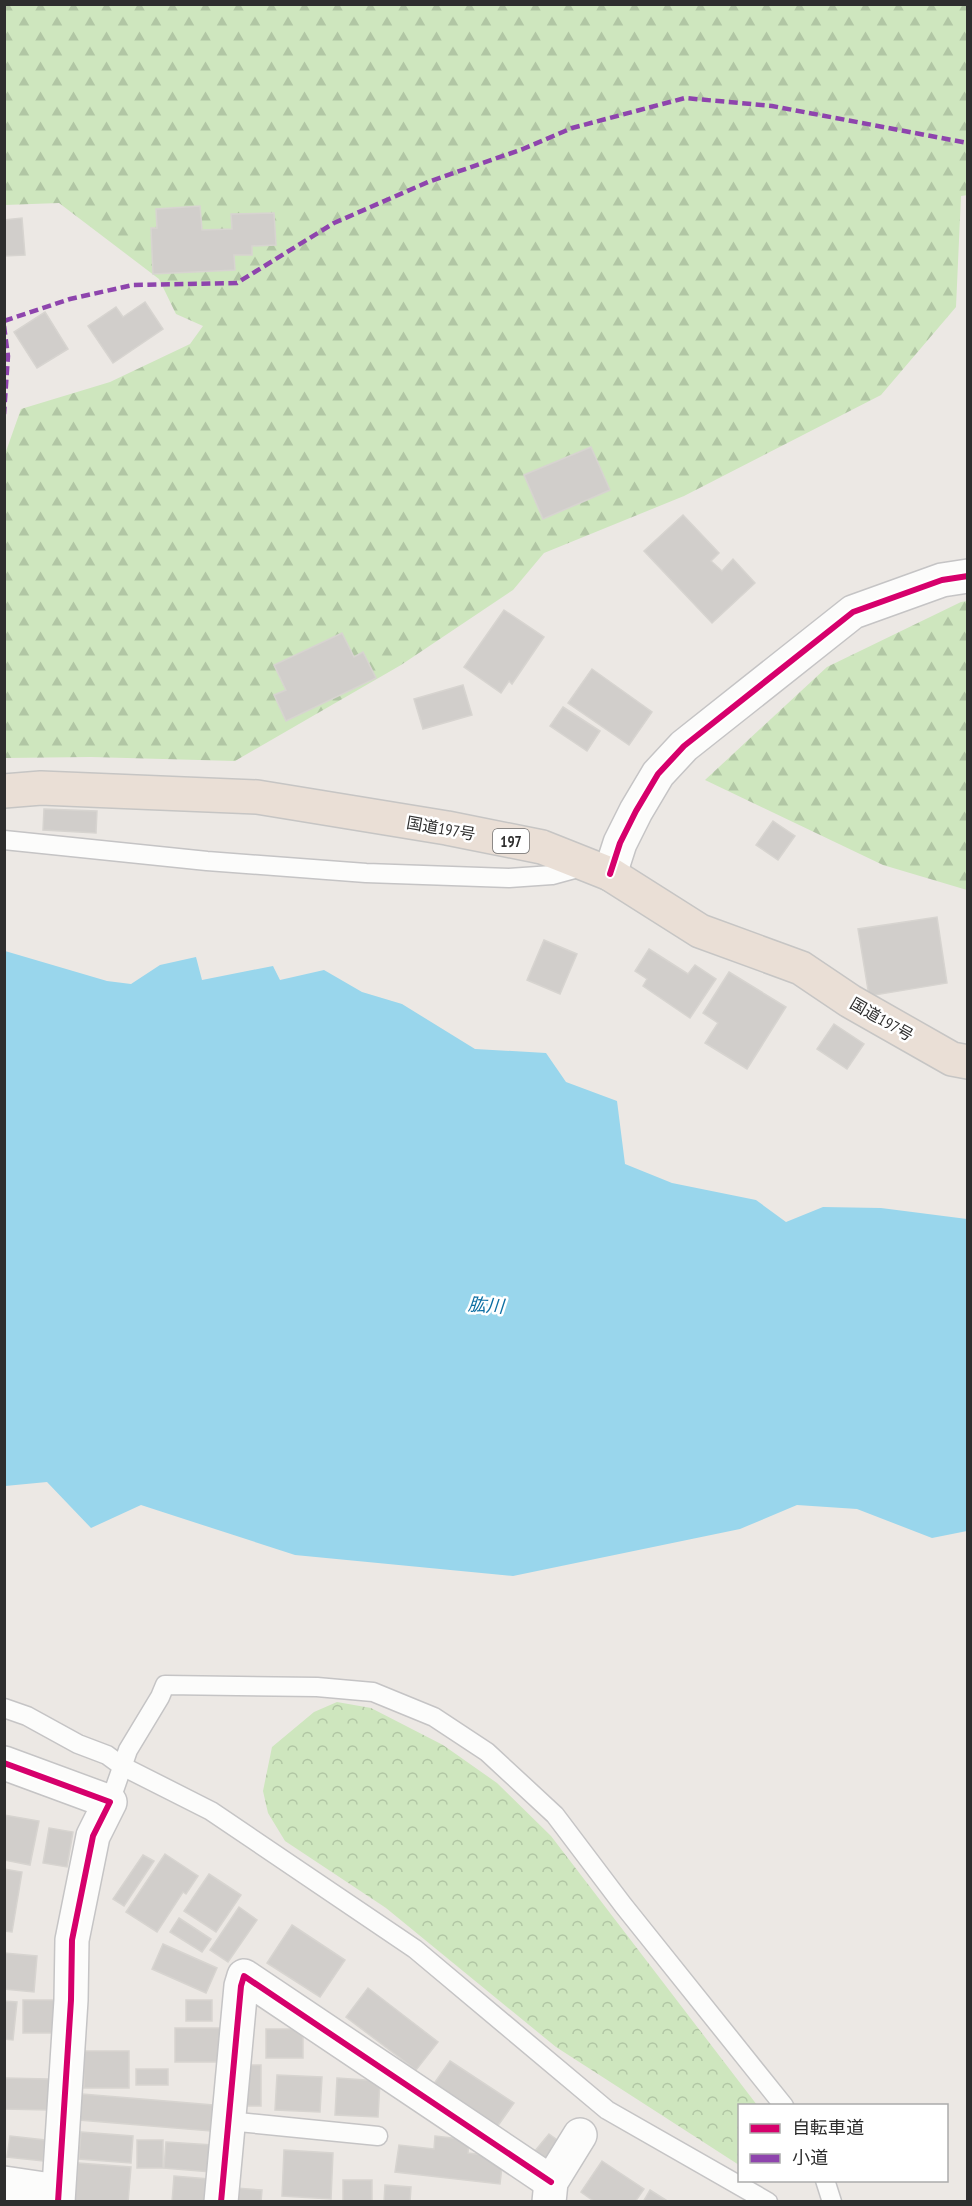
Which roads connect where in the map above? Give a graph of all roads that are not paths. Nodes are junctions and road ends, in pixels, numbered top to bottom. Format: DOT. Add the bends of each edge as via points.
graph roads {
  1 [pos="968,576"];
  2 [pos="4,791"];
  3 [pos="4,840"];
  4 [pos="599,869"];
  5 [pos="968,1062"];
  6 [pos="4,1708"];
  7 [pos="4,1763"];
  8 [pos="122,1766"];
  9 [pos="110,1802"];
  10 [pos="782,2104"];
  11 [pos="228,2121"];
  12 [pos="580,2135"];
  13 [pos="378,2136"];
  14 [pos="825,2182"];
  15 [pos="4,2183"];
  16 [pos="550,2192"];
  17 [pos="58,2196"];
  18 [pos="220,2202"];
  19 [pos="768,2202"];
  20 [pos="832,2202"];
  1 -- 4 [label="street" via="942,580 853,612 691,740 658,774 620,843"];
  2 -- 4 [label="highway, 国道197号 / 197" via="41,788 256,796 542,847"];
  3 -- 4 [label="lane" via="366,873 509,878"];
  4 -- 5 [label="highway, 国道197号 / 197" via="700,931 801,968 952,1059"];
  6 -- 8 [label="lane" via="107,1755"];
  7 -- 9 [label="street"];
  8 -- 9 [label="lane"];
  8 -- 10 [label="lane" via="165,1685 317,1687 373,1692 434,1717 487,1752 555,1815"];
  8 -- 19 [label="lane" via="211,1811 415,1950 607,2110"];
  9 -- 17 [label="street" via="93,1836 72,1940"];
  11 -- 13 [label="lane"];
  11 -- 16 [label="street" via="244,1976"];
  11 -- 18 [label="street"];
  12 -- 16 [label="street"];
  14 -- 20 [label="lane"];
  15 -- 17 [label="street"];
}
